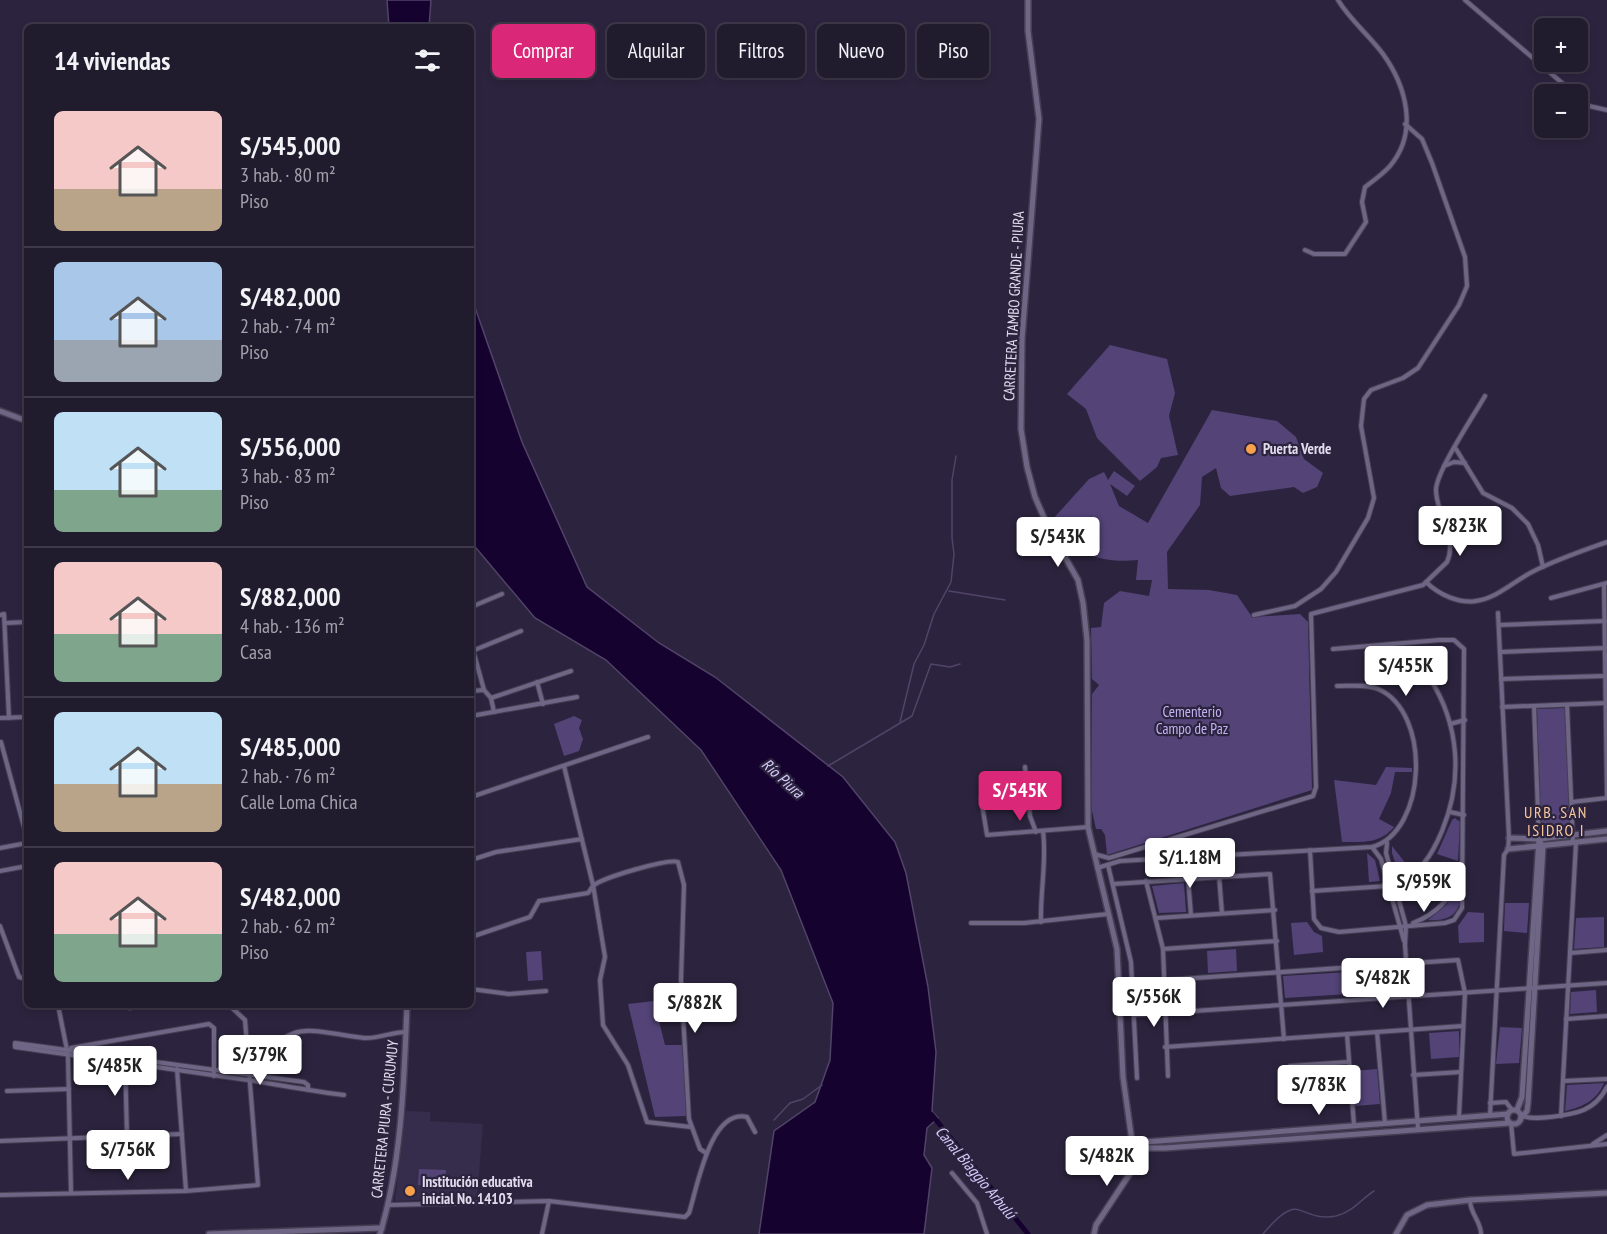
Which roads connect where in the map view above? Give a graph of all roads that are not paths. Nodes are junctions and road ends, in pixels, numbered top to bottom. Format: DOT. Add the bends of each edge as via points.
graph roads {
  1 [pos="1028,0"];
  2 [pos="1338,0"];
  3 [pos="1465,0"];
  4 [pos="1563,84"];
  5 [pos="1588,105"];
  6 [pos="1607,110"];
  7 [pos="1406,124"];
  8 [pos="1305,250"];
  9 [pos="1485,396"];
  10 [pos="0,411"];
  11 [pos="24,420"];
  12 [pos="1456,449"];
  13 [pos="1466,463"];
  14 [pos="1443,466"];
  15 [pos="1606,543"];
  16 [pos="1543,567"];
  17 [pos="1426,582"];
  18 [pos="1606,584"];
  19 [pos="502,594"];
  20 [pos="1551,598"];
  21 [pos="474,606"];
  22 [pos="1498,613"];
  23 [pos="0,615"];
  24 [pos="1254,615"];
  25 [pos="1605,621"];
  26 [pos="24,622"];
  27 [pos="5,623"];
  28 [pos="1499,625"];
  29 [pos="521,631"];
  30 [pos="3,642"];
  31 [pos="1383,645"];
  32 [pos="1605,648"];
  33 [pos="1333,649"];
  34 [pos="474,650"];
  35 [pos="1500,652"];
  36 [pos="474,658"];
  37 [pos="571,671"];
  38 [pos="7,673"];
  39 [pos="0,674"];
  40 [pos="1605,676"];
  41 [pos="1501,679"];
  42 [pos="537,682"];
  43 [pos="1337,686"];
  44 [pos="484,690"];
  45 [pos="474,691"];
  46 [pos="577,697"];
  47 [pos="491,698"];
  48 [pos="8,703"];
  49 [pos="1606,703"];
  50 [pos="0,704"];
  51 [pos="543,704"];
  52 [pos="1567,705"];
  53 [pos="1534,706"];
  54 [pos="1502,707"];
  55 [pos="494,712"];
  56 [pos="474,715"];
  57 [pos="24,717"];
  58 [pos="0,718"];
  59 [pos="9,718"];
  60 [pos="1465,720"];
  61 [pos="1450,724"];
  62 [pos="648,737"];
  63 [pos="1,742"];
  64 [pos="2,757"];
  65 [pos="564,766"];
  66 [pos="1025,766"];
  67 [pos="474,795"];
  68 [pos="981,798"];
  69 [pos="1572,802"];
  70 [pos="1450,812"];
  71 [pos="1464,814"];
  72 [pos="1088,826"];
  73 [pos="24,828"];
  74 [pos="1043,831"];
  75 [pos="1607,831"];
  76 [pos="1036,832"];
  77 [pos="1573,835"];
  78 [pos="1509,838"];
  79 [pos="1539,838"];
  80 [pos="582,839"];
  81 [pos="1607,839"];
  82 [pos="1387,842"];
  83 [pos="1575,843"];
  84 [pos="24,844"];
  85 [pos="1372,847"];
  86 [pos="1540,847"];
  87 [pos="0,848"];
  88 [pos="1508,849"];
  89 [pos="1310,850"];
  90 [pos="1093,854"];
  91 [pos="474,859"];
  92 [pos="1108,865"];
  93 [pos="24,867"];
  94 [pos="1096,868"];
  95 [pos="0,871"];
  96 [pos="1462,873"];
  97 [pos="1219,876"];
  98 [pos="1188,878"];
  99 [pos="1146,881"];
  100 [pos="1113,884"];
  101 [pos="593,885"];
  102 [pos="1395,885"];
  103 [pos="1388,886"];
  104 [pos="1312,891"];
  105 [pos="1275,910"];
  106 [pos="1108,914"];
  107 [pos="1222,914"];
  108 [pos="1191,915"];
  109 [pos="1157,918"];
  110 [pos="1041,922"];
  111 [pos="972,923"];
  112 [pos="0,926"];
  113 [pos="1406,926"];
  114 [pos="1399,927"];
  115 [pos="474,936"];
  116 [pos="1277,941"];
  117 [pos="1405,945"];
  118 [pos="1163,949"];
  119 [pos="1607,950"];
  120 [pos="1570,953"];
  121 [pos="1406,963"];
  122 [pos="1279,971"];
  123 [pos="24,978"];
  124 [pos="1166,980"];
  125 [pos="1607,983"];
  126 [pos="1568,986"];
  127 [pos="1532,988"];
  128 [pos="474,989"];
  129 [pos="546,991"];
  130 [pos="1497,991"];
  131 [pos="1465,993"];
  132 [pos="1408,996"];
  133 [pos="1282,1006"];
  134 [pos="59,1008"];
  135 [pos="232,1008"];
  136 [pos="407,1008"];
  137 [pos="1166,1013"];
  138 [pos="1134,1015"];
  139 [pos="1607,1016"];
  140 [pos="1566,1019"];
  141 [pos="1463,1026"];
  142 [pos="1410,1029"];
  143 [pos="406,1032"];
  144 [pos="1377,1032"];
  145 [pos="1347,1034"];
  146 [pos="1284,1039"];
  147 [pos="1165,1047"];
  148 [pos="68,1049"];
  149 [pos="68,1055"];
  150 [pos="125,1058"];
  151 [pos="1349,1062"];
  152 [pos="125,1064"];
  153 [pos="177,1064"];
  154 [pos="1290,1066"];
  155 [pos="214,1069"];
  156 [pos="177,1071"];
  157 [pos="1461,1072"];
  158 [pos="250,1074"];
  159 [pos="1413,1075"];
  160 [pos="214,1076"];
  161 [pos="1168,1076"];
  162 [pos="1137,1078"];
  163 [pos="1607,1079"];
  164 [pos="248,1080"];
  165 [pos="1563,1081"];
  166 [pos="1607,1087"];
  167 [pos="69,1089"];
  168 [pos="308,1090"];
  169 [pos="7,1091"];
  170 [pos="344,1095"];
  171 [pos="1490,1103"];
  172 [pos="1512,1111"];
  173 [pos="1490,1114"];
  174 [pos="1561,1116"];
  175 [pos="1459,1117"];
  176 [pos="1522,1117"];
  177 [pos="1417,1120"];
  178 [pos="1385,1123"];
  179 [pos="1511,1123"];
  180 [pos="1353,1125"];
  181 [pos="691,1127"];
  182 [pos="1418,1129"];
  183 [pos="755,1132"];
  184 [pos="182,1134"];
  185 [pos="1607,1135"];
  186 [pos="127,1136"];
  187 [pos="69,1138"];
  188 [pos="0,1141"];
  189 [pos="1607,1144"];
  190 [pos="1132,1146"];
  191 [pos="1589,1146"];
  192 [pos="706,1153"];
  193 [pos="952,1173"];
  194 [pos="186,1191"];
  195 [pos="71,1192"];
  196 [pos="1607,1193"];
  197 [pos="0,1195"];
  198 [pos="1470,1200"];
  199 [pos="549,1201"];
  200 [pos="388,1205"];
  201 [pos="381,1231"];
  202 [pos="209,1234"];
  203 [pos="542,1234"];
  204 [pos="987,1234"];
  205 [pos="1094,1234"];
  206 [pos="1396,1234"];
  207 [pos="1481,1234"];
  1 -- 72 [label="street, CARRETERA TAMBO GRANDE - PIURA" via="1039,119 1020,410 1023,448 1035,497 1078,580 1083,603 1087,640"];
  2 -- 7 [label="street" via="1383,54 1403,88"];
  3 -- 4 [label="street"];
  5 -- 6 [label="street"];
  7 -- 8 [label="street" via="1391,166 1365,187 1362,202 1366,222 1345,254 1314,254"];
  7 -- 24 [label="street" via="1422,139 1432,163 1465,257 1467,286 1418,368 1371,390 1364,399 1361,426 1374,498 1368,518 1336,572 1295,606"];
  9 -- 12 [label="street"];
  10 -- 11 [label="street"];
  12 -- 13 [label="street"];
  12 -- 14 [label="street"];
  13 -- 14 [label="street"];
  13 -- 16 [label="street" via="1483,493 1512,508 1528,524"];
  14 -- 17 [label="street" via="1436,489 1449,533 1449,557"];
  15 -- 16 [label="street" via="1587,547"];
  16 -- 17 [label="street" via="1492,596 1475,601 1445,596"];
  17 -- 90 [label="street" via="1311,614 1316,787 1313,796 1109,858"];
  18 -- 20 [label="street"];
  18 -- 25 [label="street"];
  19 -- 21 [label="street"];
  22 -- 28 [label="street"];
  23 -- 27 [label="street" via="4,614"];
  25 -- 28 [label="street"];
  25 -- 32 [label="street"];
  26 -- 27 [label="street"];
  27 -- 30 [label="street"];
  28 -- 35 [label="street"];
  29 -- 34 [label="street"];
  30 -- 38 [label="street"];
  31 -- 33 [label="street"];
  31 -- 60 [label="street" via="1440,640 1460,643 1466,655"];
  31 -- 61 [label="street" via="1410,660 1429,677"];
  32 -- 35 [label="street"];
  32 -- 40 [label="street"];
  35 -- 41 [label="street"];
  36 -- 44 [label="street"];
  37 -- 42 [label="street"];
  38 -- 39 [label="street"];
  38 -- 48 [label="street"];
  40 -- 41 [label="street"];
  40 -- 49 [label="street"];
  41 -- 54 [label="street"];
  42 -- 47 [label="street"];
  42 -- 51 [label="street"];
  43 -- 82 [label="street" via="1364,686 1384,693 1397,704 1414,742 1414,789 1399,827"];
  44 -- 45 [label="street"];
  44 -- 47 [label="street"];
  46 -- 51 [label="street"];
  47 -- 55 [label="street"];
  48 -- 50 [label="street"];
  48 -- 59 [label="street"];
  49 -- 52 [label="street"];
  49 -- 69 [label="street" via="1607,798"];
  51 -- 55 [label="street"];
  52 -- 53 [label="street"];
  52 -- 69 [label="street"];
  53 -- 54 [label="street"];
  53 -- 79 [label="street"];
  54 -- 78 [label="street"];
  55 -- 56 [label="street"];
  57 -- 59 [label="street"];
  58 -- 59 [label="street"];
  60 -- 61 [label="street"];
  60 -- 71 [label="street"];
  61 -- 70 [label="street" via="1457,768"];
  62 -- 65 [label="street"];
  63 -- 64 [label="street"];
  64 -- 73 [label="street"];
  65 -- 67 [label="street"];
  65 -- 80 [label="street"];
  66 -- 76 [label="street" via="1030,816"];
  68 -- 76 [label="street" via="987,835"];
  69 -- 77 [label="street"];
  70 -- 71 [label="street"];
  70 -- 102 [label="street" via="1427,861 1413,876"];
  71 -- 96 [label="street"];
  72 -- 74 [label="street"];
  72 -- 90 [label="street, CARRETERA TAMBO GRANDE - PIURA"];
  74 -- 76 [label="street"];
  74 -- 110 [label="street" via="1046,857"];
  75 -- 77 [label="street"];
  77 -- 79 [label="street"];
  77 -- 83 [label="street"];
  78 -- 79 [label="street"];
  78 -- 88 [label="street"];
  79 -- 86 [label="street"];
  80 -- 91 [label="street" via="496,852"];
  80 -- 101 [label="street"];
  81 -- 83 [label="street"];
  82 -- 85 [label="street"];
  82 -- 102 [label="street"];
  83 -- 86 [label="street"];
  83 -- 120 [label="street"];
  84 -- 87 [label="street"];
  85 -- 89 [label="street"];
  85 -- 103 [label="street" via="1380,856"];
  86 -- 88 [label="street"];
  86 -- 127 [label="street"];
  88 -- 130 [label="street" via="1504,855"];
  89 -- 92 [label="street" via="1120,861"];
  89 -- 104 [label="street"];
  90 -- 94 [label="street, CARRETERA TAMBO GRANDE - PIURA"];
  92 -- 94 [label="street"];
  92 -- 100 [label="street"];
  93 -- 95 [label="street"];
  94 -- 106 [label="street, CARRETERA TAMBO GRANDE - PIURA"];
  96 -- 113 [label="street" via="1443,904"];
  96 -- 113 [label="street" via="1462,908 1457,917 1446,923"];
  97 -- 98 [label="street"];
  97 -- 105 [label="street" via="1270,874"];
  97 -- 107 [label="street"];
  98 -- 99 [label="street"];
  98 -- 108 [label="street"];
  99 -- 100 [label="street"];
  99 -- 109 [label="street"];
  100 -- 138 [label="street" via="1130,950"];
  101 -- 115 [label="street" via="588,893 539,901 530,917"];
  101 -- 181 [label="street" via="605,957 600,980 603,1025 628,1065 647,1122"];
  101 -- 181 [label="street" via="669,860 679,864 684,885 681,980"];
  102 -- 113 [label="street"];
  103 -- 104 [label="street"];
  103 -- 114 [label="street"];
  104 -- 114 [label="street" via="1314,919 1325,930"];
  105 -- 107 [label="street"];
  105 -- 116 [label="street"];
  106 -- 110 [label="street"];
  106 -- 190 [label="street, CARRETERA TAMBO GRANDE - PIURA" via="1119,969 1122,1066"];
  107 -- 108 [label="street"];
  108 -- 109 [label="street"];
  109 -- 118 [label="street"];
  110 -- 111 [label="street"];
  112 -- 123 [label="street" via="19,977"];
  113 -- 114 [label="street"];
  113 -- 117 [label="street"];
  114 -- 117 [label="street"];
  116 -- 118 [label="street"];
  116 -- 122 [label="street"];
  117 -- 121 [label="street"];
  118 -- 124 [label="street"];
  119 -- 120 [label="street"];
  120 -- 126 [label="street"];
  121 -- 122 [label="street"];
  121 -- 131 [label="street" via="1458,960"];
  121 -- 132 [label="street"];
  122 -- 124 [label="street"];
  122 -- 133 [label="street"];
  124 -- 137 [label="street"];
  125 -- 126 [label="street"];
  126 -- 127 [label="street"];
  126 -- 140 [label="street"];
  127 -- 130 [label="street"];
  127 -- 172 [label="street" via="1521,1098"];
  127 -- 176 [label="street" via="1528,1103"];
  128 -- 129 [label="street" via="509,994"];
  130 -- 131 [label="street"];
  130 -- 171 [label="street"];
  131 -- 132 [label="street"];
  131 -- 141 [label="street"];
  132 -- 133 [label="street"];
  132 -- 142 [label="street"];
  133 -- 137 [label="street"];
  133 -- 146 [label="street"];
  134 -- 148 [label="street"];
  135 -- 158 [label="street" via="245,1019"];
  136 -- 143 [label="street, CARRETERA PIURA - CURUMUY"];
  137 -- 138 [label="street"];
  137 -- 147 [label="street"];
  138 -- 162 [label="street"];
  139 -- 140 [label="street"];
  140 -- 165 [label="street"];
  141 -- 142 [label="street"];
  141 -- 157 [label="street"];
  142 -- 144 [label="street"];
  142 -- 159 [label="street"];
  143 -- 158 [label="street" via="366,1038 297,1031 285,1035 270,1048"];
  143 -- 200 [label="street, CARRETERA PIURA - CURUMUY" via="402,1101"];
  144 -- 145 [label="street"];
  144 -- 178 [label="street"];
  145 -- 146 [label="street"];
  145 -- 151 [label="street"];
  146 -- 147 [label="street"];
  147 -- 161 [label="street"];
  148 -- 149 [label="street"];
  148 -- 149 [label="street" via="15,1043 15,1047"];
  148 -- 150 [label="street"];
  148 -- 155 [label="street" via="208,1024 214,1028"];
  149 -- 152 [label="street"];
  149 -- 167 [label="street"];
  150 -- 152 [label="street"];
  150 -- 153 [label="street"];
  151 -- 154 [label="street"];
  151 -- 180 [label="street"];
  152 -- 156 [label="street"];
  152 -- 186 [label="street"];
  153 -- 155 [label="street"];
  153 -- 156 [label="street"];
  155 -- 158 [label="street"];
  155 -- 160 [label="street"];
  156 -- 160 [label="street"];
  156 -- 184 [label="street"];
  157 -- 159 [label="street"];
  157 -- 175 [label="street"];
  158 -- 164 [label="street"];
  158 -- 168 [label="street" via="304,1082"];
  159 -- 177 [label="street"];
  160 -- 164 [label="street"];
  163 -- 165 [label="street"];
  164 -- 168 [label="street"];
  164 -- 194 [label="street" via="258,1185"];
  165 -- 174 [label="street"];
  166 -- 174 [label="street" via="1589,1108"];
  167 -- 169 [label="street"];
  167 -- 187 [label="street"];
  168 -- 170 [label="street"];
  171 -- 172 [label="street" via="1506,1102"];
  171 -- 173 [label="street"];
  172 -- 173 [label="street"];
  172 -- 176 [label="street"];
  172 -- 179 [label="street"];
  173 -- 175 [label="street"];
  174 -- 176 [label="street"];
  175 -- 177 [label="street"];
  176 -- 179 [label="street"];
  177 -- 178 [label="street"];
  177 -- 182 [label="street"];
  178 -- 180 [label="street"];
  179 -- 182 [label="street"];
  179 -- 191 [label="street" via="1514,1154"];
  180 -- 190 [label="street"];
  181 -- 192 [label="street" via="700,1149"];
  182 -- 190 [label="street" via="1165,1148"];
  183 -- 192 [label="street" via="747,1117 734,1118 727,1121"];
  184 -- 186 [label="street"];
  184 -- 194 [label="street"];
  185 -- 191 [label="street"];
  186 -- 187 [label="street"];
  187 -- 188 [label="street"];
  187 -- 195 [label="street"];
  189 -- 191 [label="street"];
  190 -- 205 [label="street, CARRETERA TAMBO GRANDE - PIURA" via="1131,1172"];
  192 -- 199 [label="street" via="686,1217"];
  193 -- 204 [label="street" via="977,1203"];
  194 -- 195 [label="street"];
  195 -- 197 [label="street"];
  196 -- 198 [label="street"];
  198 -- 206 [label="street" via="1420,1207 1407,1215"];
  198 -- 207 [label="street"];
  199 -- 200 [label="street"];
  199 -- 203 [label="street"];
  200 -- 201 [label="street, CARRETERA PIURA - CURUMUY"];
  201 -- 202 [label="street"];
}
